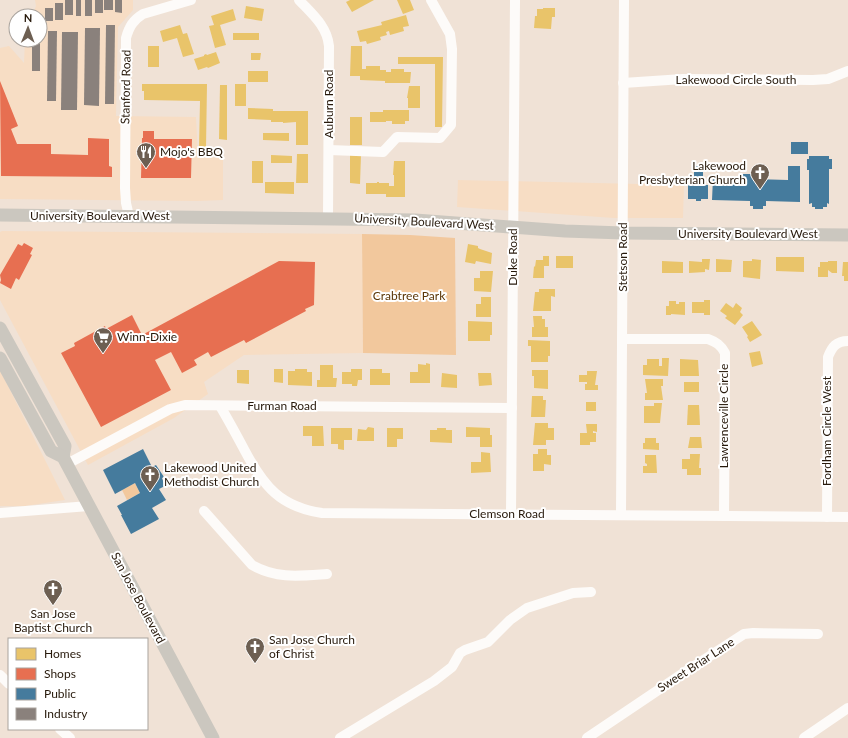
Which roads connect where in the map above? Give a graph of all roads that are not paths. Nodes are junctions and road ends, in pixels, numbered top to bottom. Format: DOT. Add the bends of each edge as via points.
graph roads {
  1 [pos="191,0"];
  2 [pos="299,0"];
  3 [pos="431,0"];
  4 [pos="515,0"];
  5 [pos="624,0"];
  6 [pos="848,71"];
  7 [pos="623,83"];
  8 [pos="329,150"];
  9 [pos="0,215"];
  10 [pos="14,216"];
  11 [pos="128,216"];
  12 [pos="328,218"];
  13 [pos="0,221"];
  14 [pos="513,227"];
  15 [pos="623,233"];
  16 [pos="848,235"];
  17 [pos="0,328"];
  18 [pos="623,339"];
  19 [pos="848,341"];
  20 [pos="0,358"];
  21 [pos="220,406"];
  22 [pos="512,408"];
  23 [pos="65,461"];
  24 [pos="89,506"];
  25 [pos="204,511"];
  26 [pos="0,513"];
  27 [pos="511,514"];
  28 [pos="621,515"];
  29 [pos="724,516"];
  30 [pos="827,517"];
  31 [pos="848,517"];
  32 [pos="327,574"];
  33 [pos="591,592"];
  34 [pos="818,634"];
  35 [pos="0,675"];
  36 [pos="8,683"];
  37 [pos="848,708"];
  38 [pos="61,730"];
  39 [pos="70,738"];
  40 [pos="213,738"];
  41 [pos="340,738"];
  42 [pos="587,738"];
  43 [pos="804,738"];
  1 -- 11 [label="street, Stanford Road" via="143,14 136,18 128,30 125,131"];
  2 -- 8 [label="street, Auburn Road" via="322,25 328,38"];
  3 -- 8 [label="street" via="450,34 451,125 440,138 397,137 383,152"];
  4 -- 14 [label="street, Duke Road"];
  5 -- 7 [label="street, Stetson Road"];
  6 -- 7 [label="street, Lakewood Circle South" via="828,79 813,80 683,80"];
  7 -- 15 [label="street, Stetson Road"];
  8 -- 12 [label="street, Auburn Road"];
  9 -- 10 [label="main road, University Boulevard West"];
  10 -- 11 [label="main road, University Boulevard West"];
  10 -- 13 [label="main road"];
  11 -- 12 [label="main road, University Boulevard West"];
  12 -- 14 [label="main road, University Boulevard West" via="415,220"];
  14 -- 15 [label="main road, University Boulevard West"];
  14 -- 22 [label="street, Duke Road"];
  15 -- 16 [label="main road, University Boulevard West"];
  15 -- 18 [label="street, Stetson Road"];
  17 -- 23 [label="main road, San Jose Boulevard" via="65,446"];
  18 -- 28 [label="street, Stetson Road"];
  18 -- 29 [label="street, Lawrenceville Circle" via="708,339 717,342 725,353"];
  19 -- 30 [label="street, Fordham Circle West" via="833,346 828,357"];
  20 -- 23 [label="main road, San Jose Boulevard" via="51,451"];
  21 -- 22 [label="street, Furman Road"];
  21 -- 23 [label="street, Furman Road" via="185,405 170,409"];
  21 -- 27 [label="street, Clemson Road" via="260,478 277,496 296,507 322,513"];
  22 -- 27 [label="street, Duke Road"];
  23 -- 24 [label="main road, San Jose Boulevard"];
  24 -- 26 [label="street"];
  24 -- 40 [label="main road, San Jose Boulevard"];
  25 -- 32 [label="street" via="252,565 261,570 278,575"];
  27 -- 28 [label="street, Clemson Road"];
  28 -- 29 [label="street, Clemson Road"];
  29 -- 30 [label="street, Clemson Road"];
  30 -- 31 [label="street, Clemson Road"];
  33 -- 41 [label="street" via="573,593 527,608 510,620 488,642 460,653 452,667 434,681"];
  34 -- 42 [label="street, Sweet Briar Lane" via="744,634"];
  35 -- 36 [label="street"];
  37 -- 43 [label="street"];
  38 -- 39 [label="street"];
}
